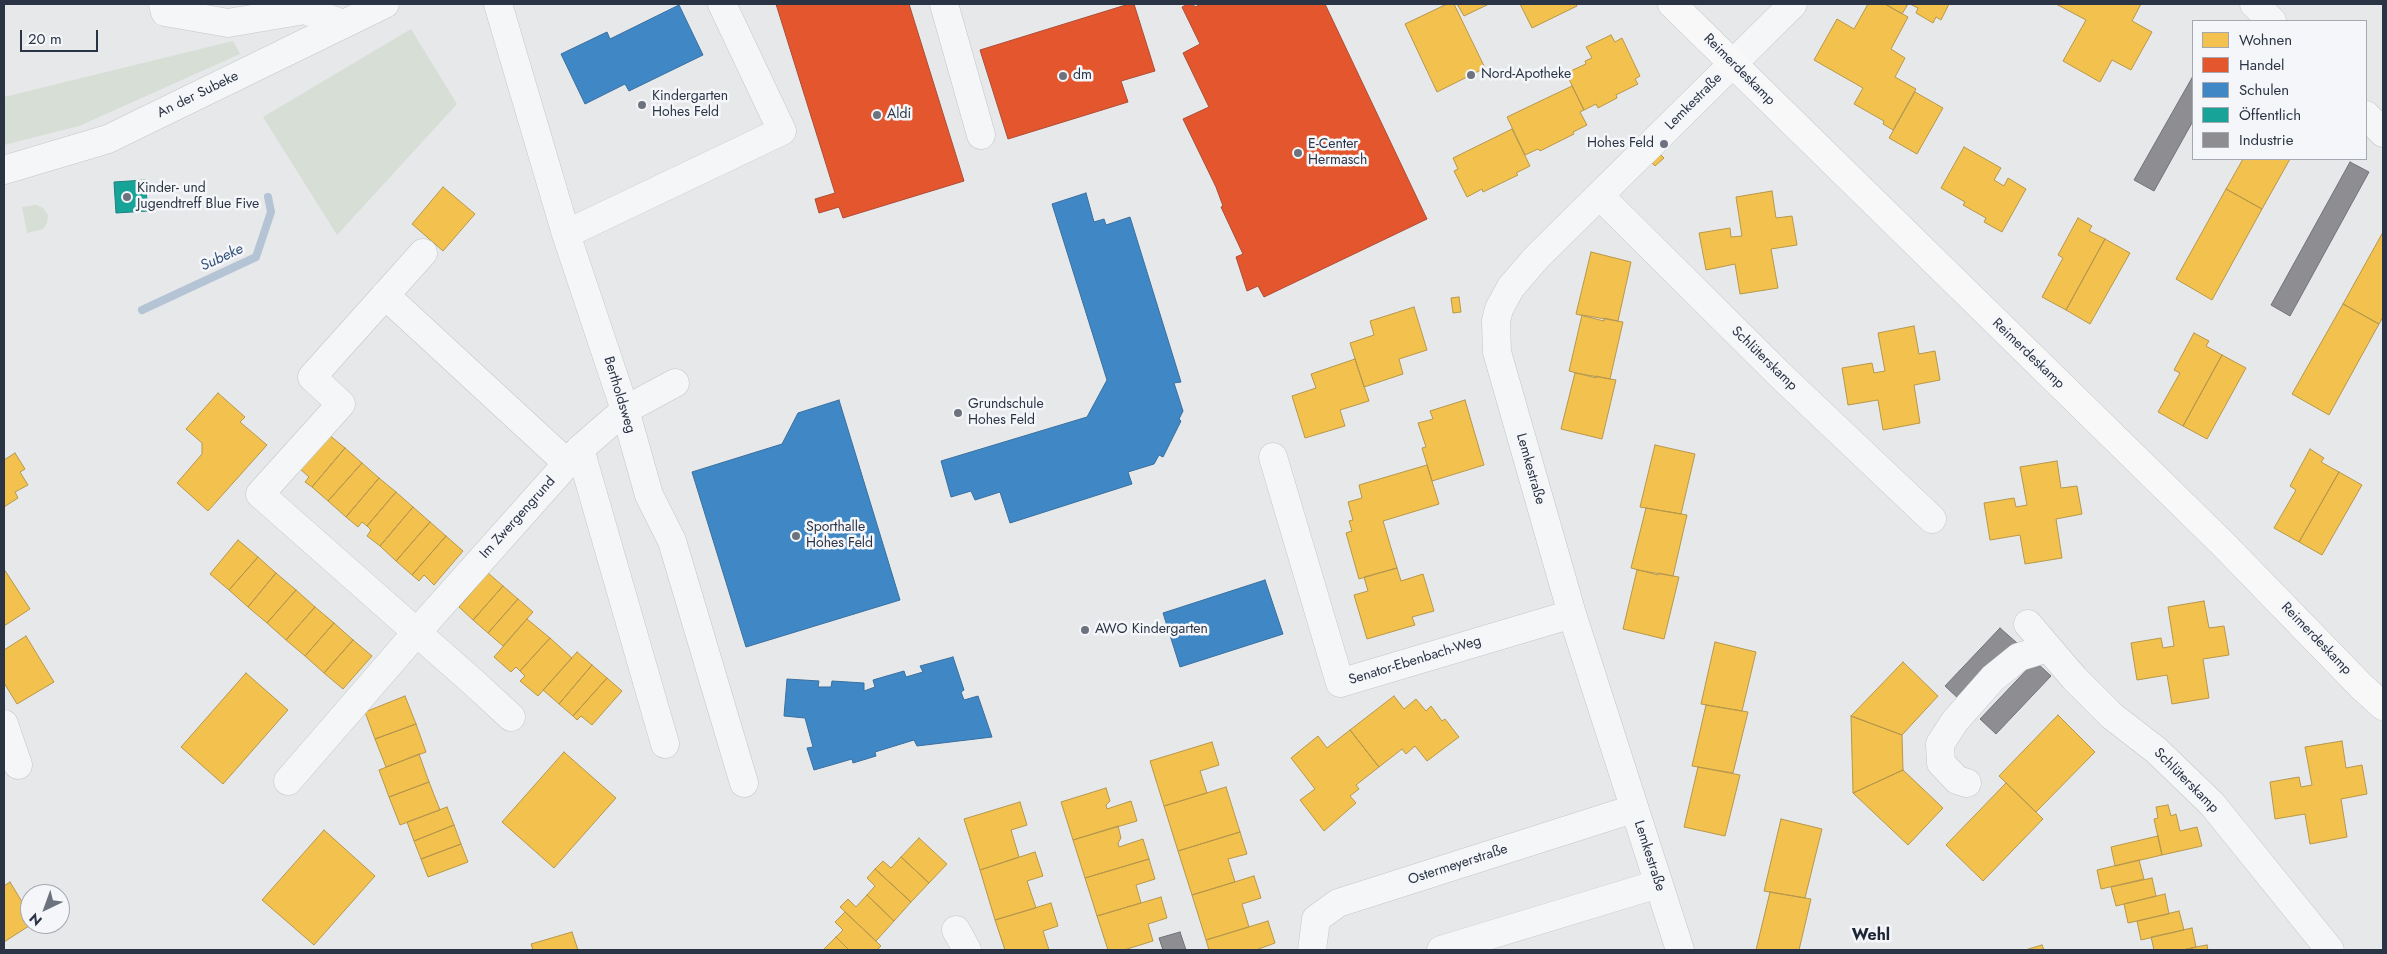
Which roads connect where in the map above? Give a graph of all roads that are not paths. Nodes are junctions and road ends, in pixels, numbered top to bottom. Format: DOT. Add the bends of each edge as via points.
graph roads {
  1 [pos="163,4"];
  2 [pos="385,4"];
  3 [pos="498,4"];
  4 [pos="722,4"];
  5 [pos="944,4"];
  6 [pos="1672,4"];
  7 [pos="1793,4"];
  8 [pos="343,24"];
  9 [pos="1733,64"];
  10 [pos="2367,116"];
  11 [pos="2383,133"];
  12 [pos="981,135"];
  13 [pos="4,170"];
  14 [pos="1600,196"];
  15 [pos="566,234"];
  16 [pos="423,253"];
  17 [pos="385,295"];
  18 [pos="676,383"];
  19 [pos="625,410"];
  20 [pos="574,456"];
  21 [pos="1273,457"];
  22 [pos="1932,519"];
  23 [pos="1572,614"];
  24 [pos="2028,624"];
  25 [pos="417,632"];
  26 [pos="2048,648"];
  27 [pos="2383,706"];
  28 [pos="511,718"];
  29 [pos="4,724"];
  30 [pos="665,744"];
  31 [pos="18,765"];
  32 [pos="288,781"];
  33 [pos="744,783"];
  34 [pos="1967,783"];
  35 [pos="1633,809"];
  36 [pos="1658,884"];
  37 [pos="1312,950"];
  38 [pos="1441,950"];
  39 [pos="1680,950"];
  40 [pos="2330,950"];
  1 -- 8 [label="street" via="165,12 228,23 305,10"];
  2 -- 8 [label="street, An der Subeke"];
  3 -- 15 [label="street, Bertholdsweg"];
  4 -- 15 [label="street" via="782,131"];
  5 -- 12 [label="street"];
  6 -- 9 [label="main road, Reimerdeskamp"];
  7 -- 9 [label="street, Lemkestraße"];
  8 -- 13 [label="street, An der Subeke" via="108,139"];
  9 -- 14 [label="street, Lemkestraße"];
  9 -- 27 [label="main road, Reimerdeskamp" via="2223,544"];
  10 -- 11 [label="street"];
  14 -- 22 [label="street, Schlüterskamp" via="1779,374"];
  14 -- 23 [label="street, Lemkestraße" via="1511,287 1500,308 1495,336"];
  15 -- 19 [label="street, Bertholdsweg"];
  16 -- 17 [label="street"];
  17 -- 20 [label="street"];
  17 -- 25 [label="street" via="312,377 341,404 260,494"];
  18 -- 19 [label="street, Im Zwergengrund"];
  19 -- 20 [label="street, Im Zwergengrund"];
  19 -- 33 [label="street, Bertholdsweg" via="649,495 672,541"];
  20 -- 25 [label="street, Im Zwergengrund"];
  20 -- 30 [label="street"];
  21 -- 23 [label="street, Senator-Ebenbach-Weg" via="1340,683"];
  23 -- 35 [label="street, Lemkestraße"];
  24 -- 26 [label="street, Schlüterskamp"];
  25 -- 28 [label="street"];
  25 -- 32 [label="street, Im Zwergengrund"];
  26 -- 34 [label="street" via="2019,657 1993,678 1955,721 1940,744 1941,763 1957,780"];
  26 -- 40 [label="street, Schlüterskamp" via="2112,716 2156,750 2212,804"];
  29 -- 31 [label="street"];
  35 -- 36 [label="street, Lemkestraße"];
  35 -- 37 [label="street, Ostermeyerstraße" via="1338,903 1316,919"];
  36 -- 38 [label="street"];
  36 -- 39 [label="street, Lemkestraße"];
}
